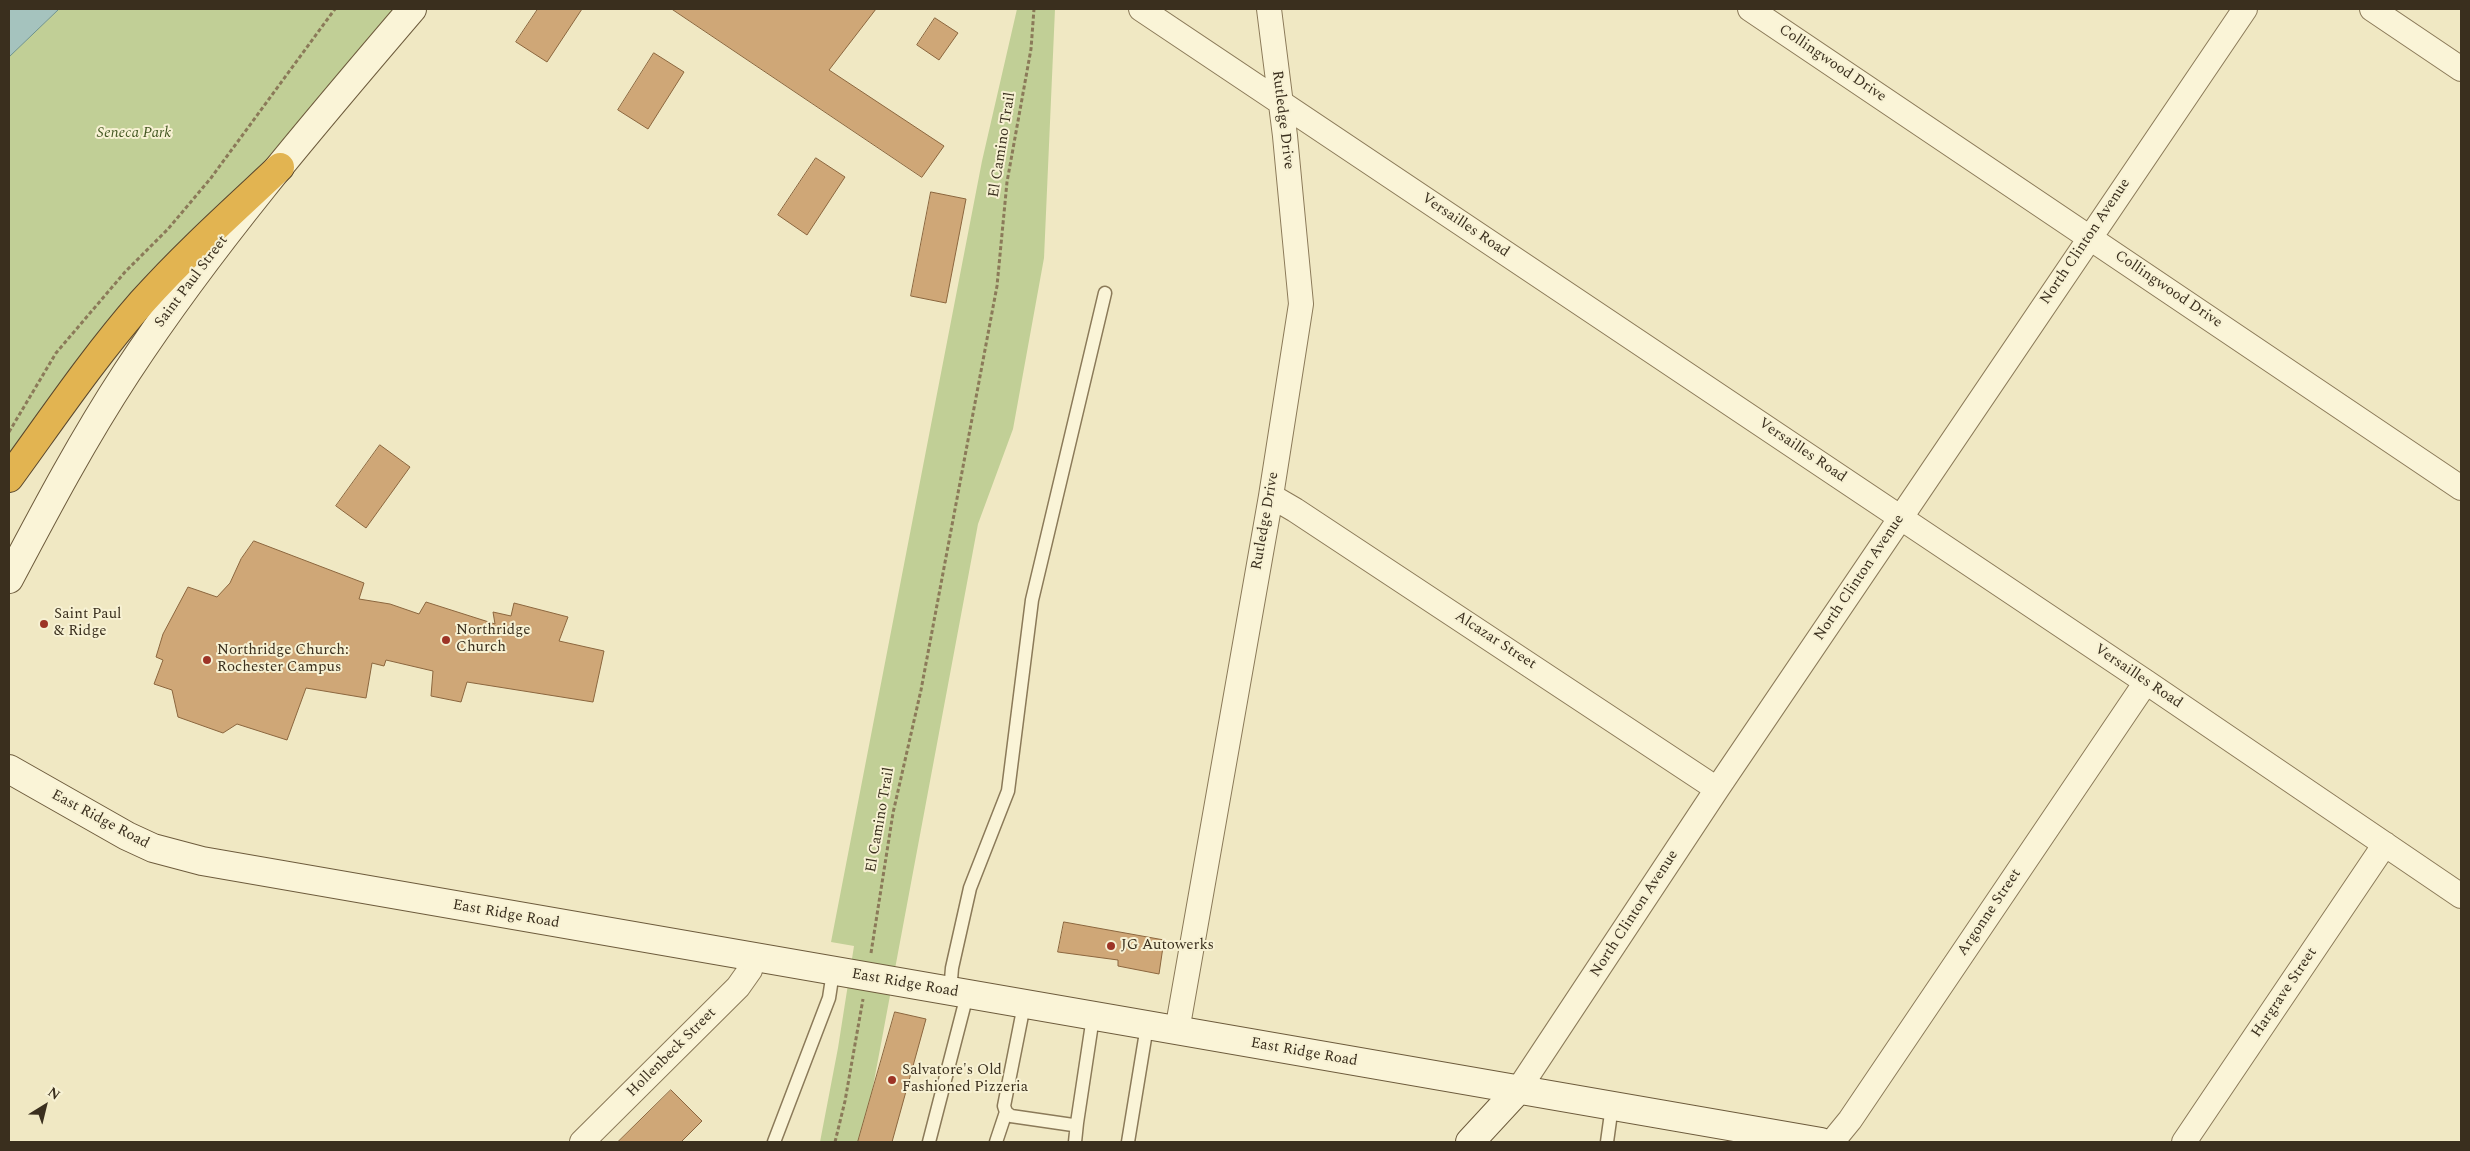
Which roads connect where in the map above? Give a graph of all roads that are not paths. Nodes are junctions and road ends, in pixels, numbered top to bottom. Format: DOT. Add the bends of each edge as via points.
graph roads {
  1 [pos="412,9"];
  2 [pos="1141,9"];
  3 [pos="1269,9"];
  4 [pos="1750,9"];
  5 [pos="2245,9"];
  6 [pos="2372,9"];
  7 [pos="2461,69"];
  8 [pos="1280,103"];
  9 [pos="280,167"];
  10 [pos="2089,237"];
  11 [pos="1105,293"];
  12 [pos="9,478"];
  13 [pos="2461,488"];
  14 [pos="1271,496"];
  15 [pos="1901,517"];
  16 [pos="9,579"];
  17 [pos="2146,682"];
  18 [pos="9,769"];
  19 [pos="1717,789"];
  20 [pos="2385,844"];
  21 [pos="2461,896"];
  22 [pos="753,958"];
  23 [pos="833,972"];
  24 [pos="958,993"];
  25 [pos="1024,1004"];
  26 [pos="1093,1017"];
  27 [pos="1147,1026"];
  28 [pos="1177,1031"];
  29 [pos="1518,1090"];
  30 [pos="1612,1106"];
  31 [pos="1006,1112"];
  32 [pos="1077,1123"];
  33 [pos="1479,1137"];
  34 [pos="1764,1137"];
  35 [pos="582,1142"];
  36 [pos="774,1142"];
  37 [pos="929,1142"];
  38 [pos="996,1142"];
  39 [pos="1075,1142"];
  40 [pos="1128,1142"];
  41 [pos="1606,1142"];
  42 [pos="1821,1142"];
  43 [pos="1832,1142"];
  44 [pos="2184,1142"];
  1 -- 9 [label="main road, Saint Paul Street"];
  2 -- 8 [label="street, Versailles Road"];
  3 -- 8 [label="street, Rutledge Drive"];
  4 -- 10 [label="street, Collingwood Drive"];
  5 -- 10 [label="street, North Clinton Avenue"];
  6 -- 7 [label="street"];
  8 -- 14 [label="street, Rutledge Drive" via="1301,304"];
  8 -- 15 [label="street, Versailles Road"];
  9 -- 12 [label="highway" via="182,260 143,302 96,358"];
  9 -- 16 [label="main road, Saint Paul Street" via="128,371 64,476"];
  10 -- 13 [label="street, Collingwood Drive"];
  10 -- 15 [label="street, North Clinton Avenue"];
  11 -- 24 [label="lane" via="1032,600 1008,791 970,888 952,968"];
  14 -- 19 [label="street, Alcazar Street"];
  14 -- 28 [label="street, Rutledge Drive"];
  15 -- 17 [label="street, Versailles Road"];
  15 -- 19 [label="street, North Clinton Avenue"];
  17 -- 20 [label="street, Versailles Road"];
  17 -- 43 [label="street, Argonne Street"];
  18 -- 22 [label="main road, East Ridge Road" via="101,823 178,856"];
  19 -- 29 [label="street, North Clinton Avenue"];
  20 -- 21 [label="street, Versailles Road"];
  20 -- 44 [label="street, Hargrave Street"];
  22 -- 23 [label="main road, East Ridge Road"];
  22 -- 35 [label="street, Hollenbeck Street" via="750,970 738,987"];
  23 -- 24 [label="main road, East Ridge Road"];
  23 -- 36 [label="lane" via="829,998"];
  24 -- 25 [label="main road, East Ridge Road"];
  24 -- 37 [label="lane"];
  25 -- 26 [label="main road, East Ridge Road"];
  25 -- 31 [label="lane" via="1004,1106"];
  26 -- 27 [label="main road, East Ridge Road"];
  26 -- 32 [label="lane"];
  27 -- 28 [label="main road, East Ridge Road"];
  27 -- 40 [label="lane"];
  28 -- 29 [label="main road, East Ridge Road"];
  29 -- 30 [label="main road, East Ridge Road"];
  29 -- 33 [label="main road, North Clinton Avenue"];
  30 -- 34 [label="main road, East Ridge Road"];
  30 -- 41 [label="lane"];
  31 -- 32 [label="lane" via="1011,1116 1072,1125"];
  31 -- 38 [label="lane"];
  32 -- 39 [label="lane"];
  34 -- 42 [label="main road, East Ridge Road"];
}
